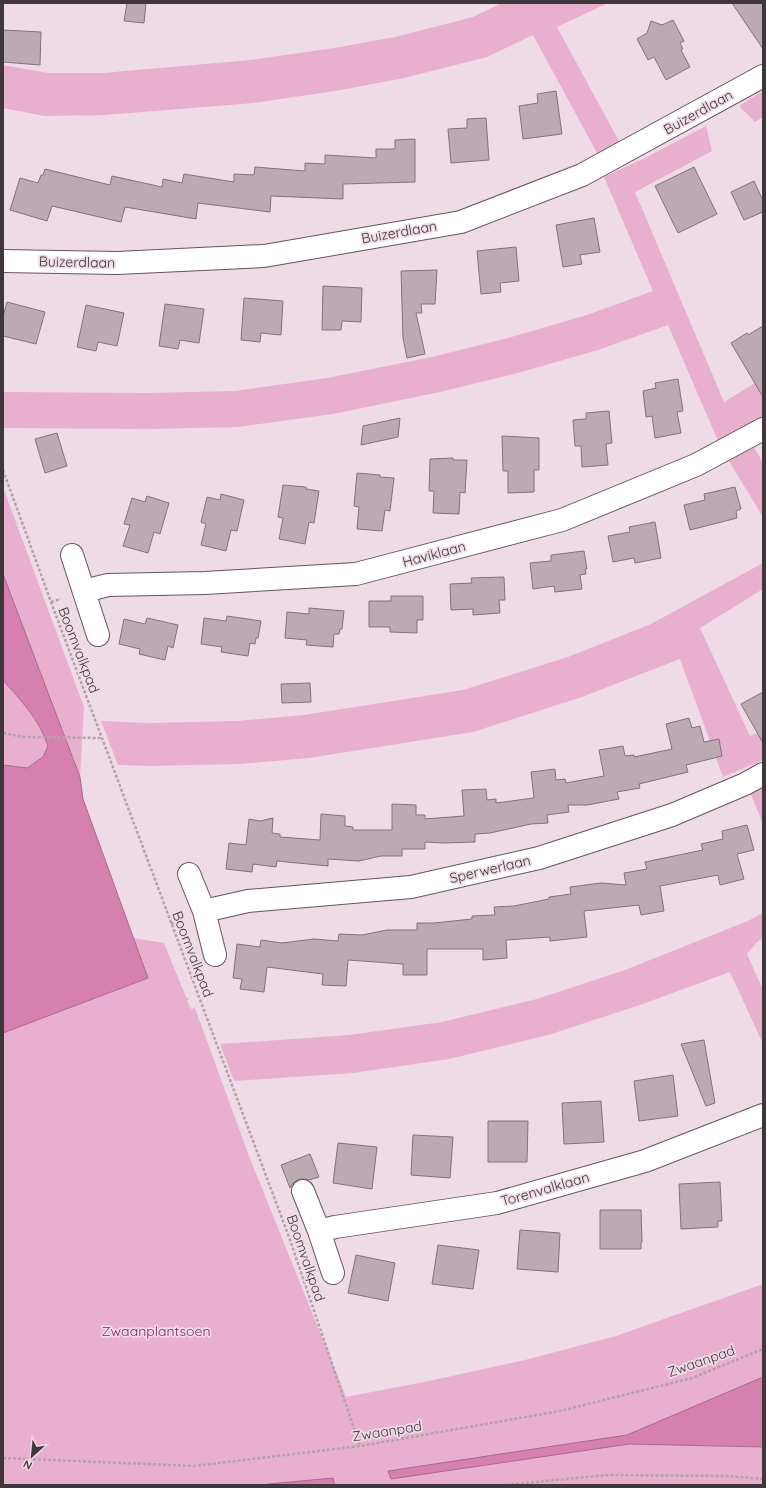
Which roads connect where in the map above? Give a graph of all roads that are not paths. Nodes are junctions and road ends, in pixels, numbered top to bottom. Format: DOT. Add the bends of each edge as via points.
graph roads {
  1 [pos="763,76"];
  2 [pos="3,261"];
  3 [pos="763,429"];
  4 [pos="72,555"];
  5 [pos="84,590"];
  6 [pos="98,636"];
  7 [pos="763,774"];
  8 [pos="189,874"];
  9 [pos="204,911"];
  10 [pos="215,955"];
  11 [pos="763,1114"];
  12 [pos="303,1191"];
  13 [pos="319,1231"];
  14 [pos="333,1273"];
  1 -- 2 [label="street, Buizerdlaan" via="582,175 461,222 264,256 117,263"];
  3 -- 5 [label="street, Haviklaan" via="696,464 562,520 356,574 206,583 108,585"];
  4 -- 5 [label="street"];
  5 -- 6 [label="street"];
  7 -- 9 [label="street, Sperwerlaan" via="672,815 539,858 411,888 248,901"];
  8 -- 9 [label="street"];
  9 -- 10 [label="street"];
  11 -- 13 [label="street, Torenvalklaan" via="645,1161 496,1203"];
  12 -- 13 [label="street"];
  13 -- 14 [label="street"];
}
